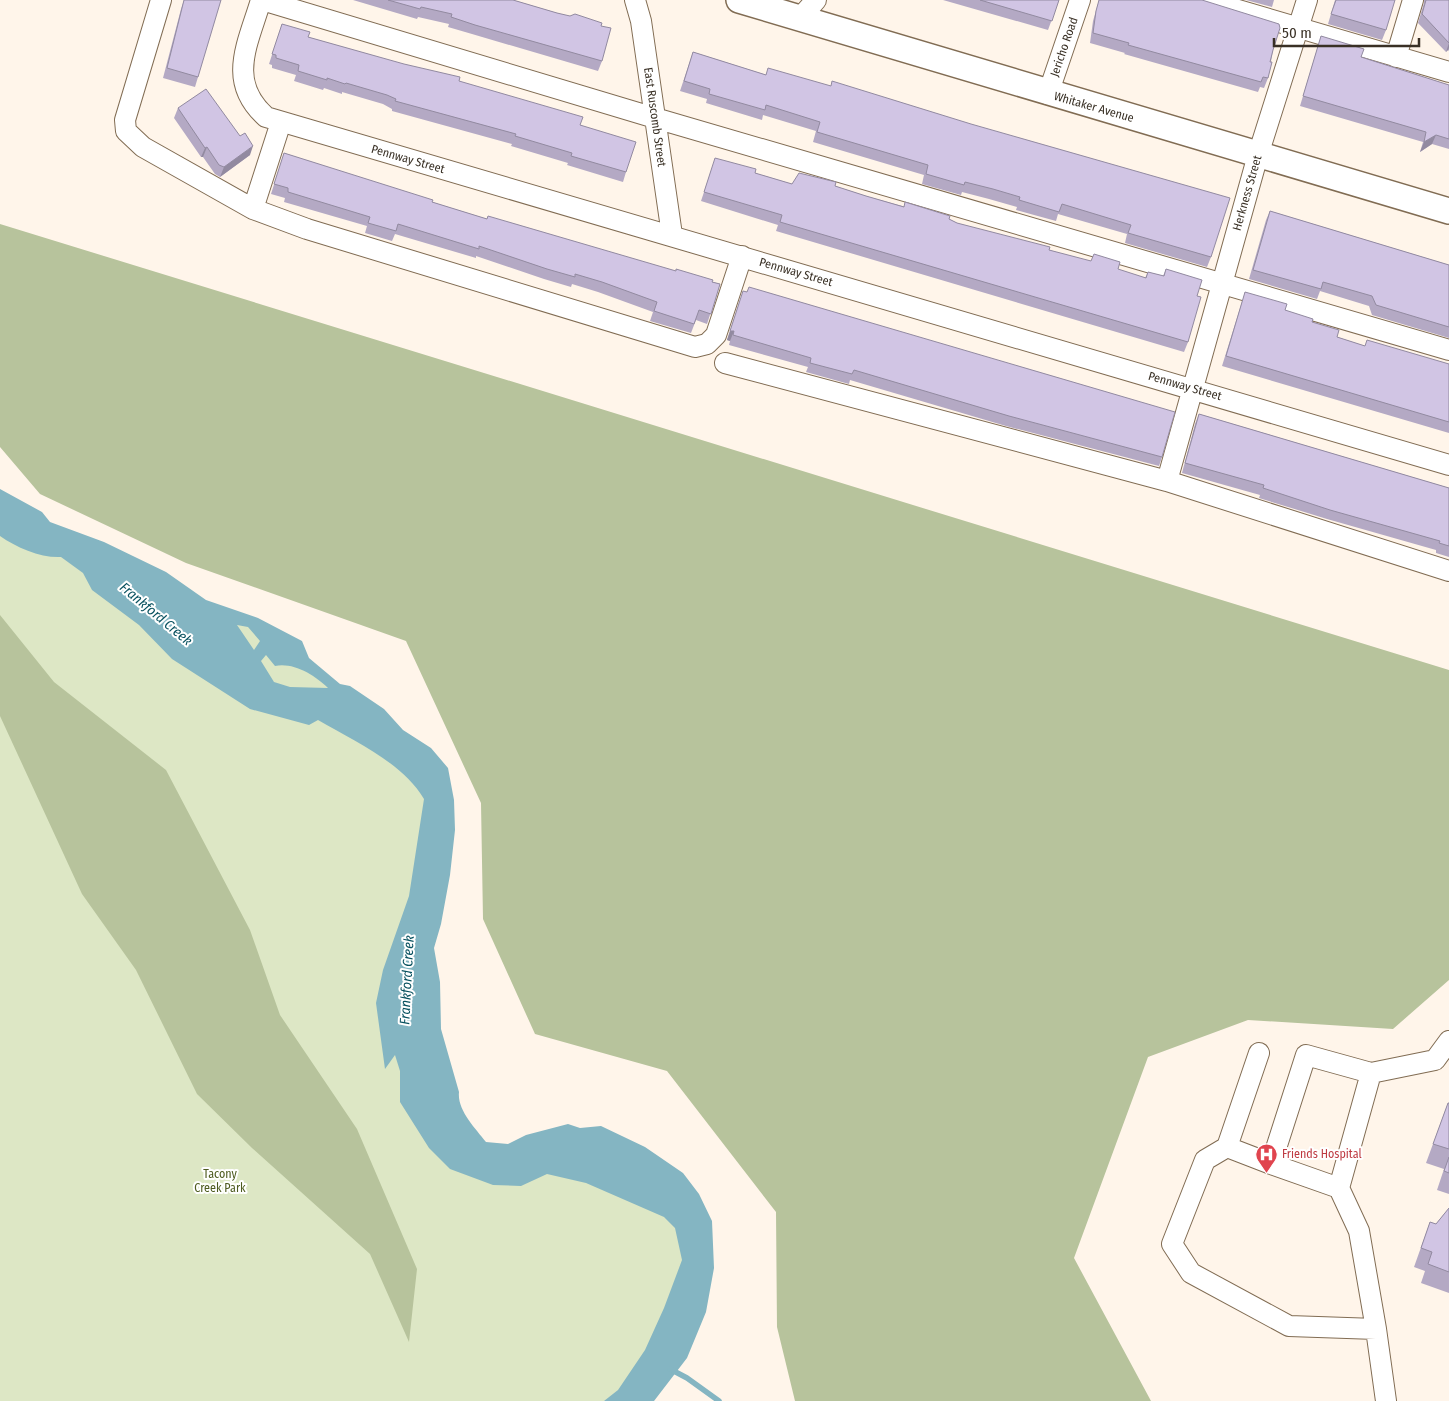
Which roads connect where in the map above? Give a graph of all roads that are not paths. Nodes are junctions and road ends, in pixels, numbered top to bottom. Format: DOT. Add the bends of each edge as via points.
graph roads {
  1 [pos="161,0"];
  2 [pos="262,0"];
  3 [pos="635,0"];
  4 [pos="739,0"];
  5 [pos="1080,0"];
  6 [pos="1204,0"];
  7 [pos="1307,0"];
  8 [pos="1413,0"];
  9 [pos="808,9"];
  10 [pos="1297,28"];
  11 [pos="1396,57"];
  12 [pos="1449,72"];
  13 [pos="1048,94"];
  14 [pos="655,118"];
  15 [pos="281,122"];
  16 [pos="1258,155"];
  17 [pos="253,209"];
  18 [pos="1449,211"];
  19 [pos="672,235"];
  20 [pos="742,256"];
  21 [pos="1222,282"];
  22 [pos="1449,350"];
  23 [pos="725,363"];
  24 [pos="1194,389"];
  25 [pos="1449,465"];
  26 [pos="1167,481"];
  27 [pos="1449,570"];
  28 [pos="1449,1041"];
  29 [pos="1259,1054"];
  30 [pos="1371,1073"];
  31 [pos="1227,1148"];
  32 [pos="1271,1164"];
  33 [pos="1339,1188"];
  34 [pos="1376,1329"];
  35 [pos="1386,1401"];
  1 -- 17 [label="street" via="125,120 126,131 143,147"];
  2 -- 14 [label="street"];
  2 -- 15 [label="street, Pennway Street" via="242,67 242,81 258,110 266,117"];
  3 -- 14 [label="street, East Ruscomb Street" via="642,21"];
  4 -- 9 [label="main road, Whitaker Avenue"];
  5 -- 13 [label="street, Jericho Road"];
  6 -- 10 [label="street"];
  7 -- 10 [label="street, Herkness Street"];
  8 -- 11 [label="street"];
  9 -- 13 [label="main road, Whitaker Avenue"];
  10 -- 11 [label="street"];
  10 -- 16 [label="street, Herkness Street"];
  11 -- 12 [label="street"];
  13 -- 16 [label="main road, Whitaker Avenue"];
  14 -- 19 [label="street, East Ruscomb Street"];
  14 -- 21 [label="street"];
  15 -- 17 [label="street"];
  15 -- 19 [label="street, Pennway Street"];
  16 -- 18 [label="main road, Whitaker Avenue"];
  16 -- 21 [label="street, Herkness Street"];
  17 -- 20 [label="street" via="307,229 695,347 707,344 716,335"];
  19 -- 20 [label="street, Pennway Street"];
  20 -- 24 [label="street, Pennway Street"];
  21 -- 22 [label="street"];
  21 -- 24 [label="street, Herkness Street"];
  23 -- 26 [label="street"];
  24 -- 25 [label="street, Pennway Street"];
  24 -- 26 [label="street, Herkness Street"];
  26 -- 27 [label="street"];
  28 -- 30 [label="street" via="1435,1060"];
  29 -- 31 [label="street"];
  30 -- 32 [label="street" via="1306,1055"];
  30 -- 33 [label="street"];
  31 -- 32 [label="street"];
  31 -- 34 [label="street" via="1205,1160 1172,1244 1192,1273 1289,1326"];
  32 -- 33 [label="street"];
  33 -- 34 [label="street" via="1359,1231"];
  34 -- 35 [label="street"];
}
